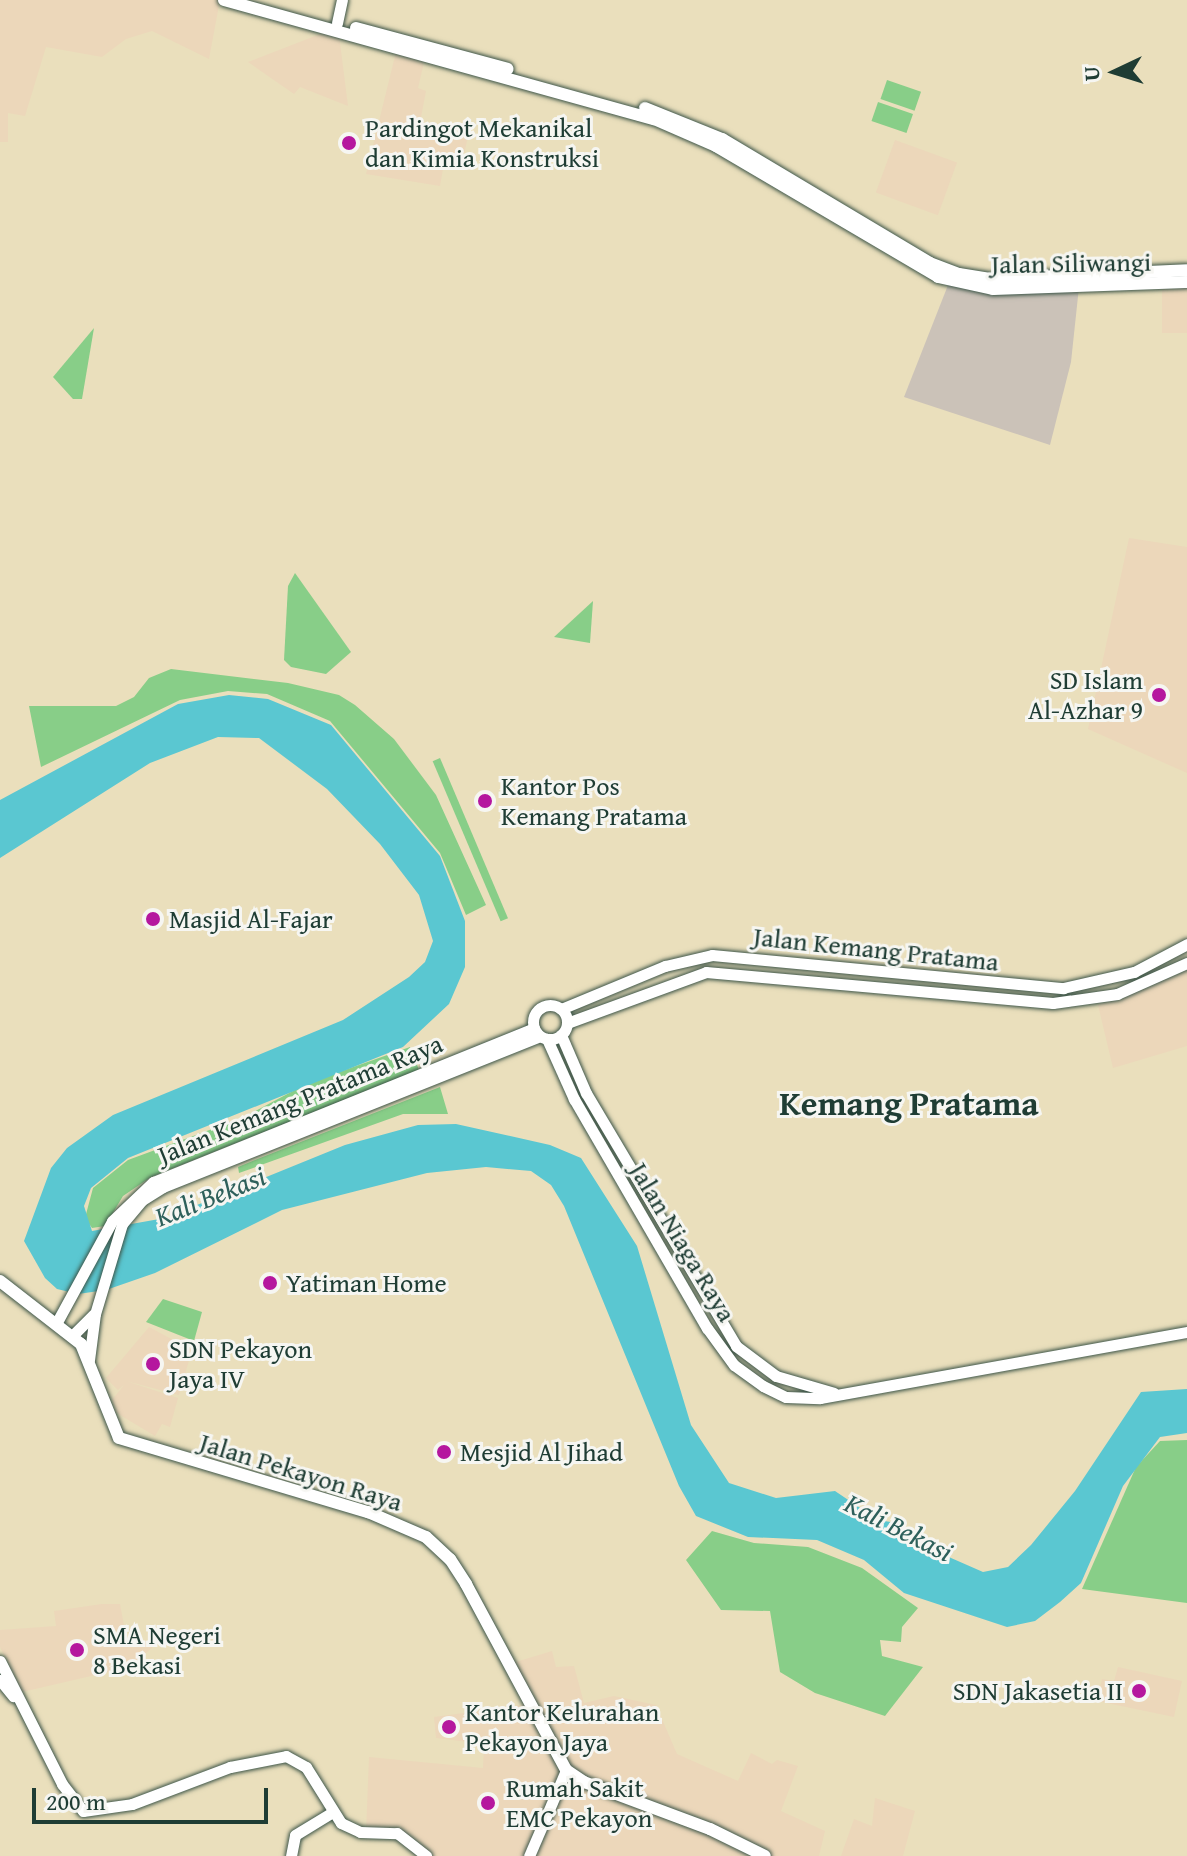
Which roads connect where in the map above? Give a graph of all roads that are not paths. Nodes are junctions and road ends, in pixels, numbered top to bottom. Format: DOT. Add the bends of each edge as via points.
graph roads {
  1 [pos="224,0"];
  2 [pos="253,0"];
  3 [pos="342,0"];
  4 [pos="336,27"];
  5 [pos="817,199"];
  6 [pos="1187,270"];
  7 [pos="1187,282"];
  8 [pos="1187,944"];
  9 [pos="1187,963"];
  10 [pos="561,1009"];
  11 [pos="567,1023"];
  12 [pos="540,1034"];
  13 [pos="561,1035"];
  14 [pos="0,1281"];
  15 [pos="96,1312"];
  16 [pos="57,1322"];
  17 [pos="1187,1332"];
  18 [pos="74,1334"];
  19 [pos="89,1360"];
  20 [pos="837,1394"];
  21 [pos="0,1661"];
  22 [pos="0,1680"];
  23 [pos="17,1699"];
  24 [pos="566,1770"];
  25 [pos="331,1813"];
  26 [pos="291,1856"];
  27 [pos="426,1856"];
  28 [pos="529,1856"];
  29 [pos="765,1856"];
  1 -- 4 [label="main road"];
  2 -- 4 [label="main road"];
  3 -- 4 [label="street"];
  4 -- 5 [label="main road, Jalan Siliwangi" via="654,119"];
  5 -- 6 [label="main road, Jalan Siliwangi" via="959,274 1017,278"];
  5 -- 7 [label="main road, Jalan Siliwangi" via="916,268 950,280 993,289"];
  8 -- 10 [label="street, Jalan Kemang Pratama" via="1134,972 1063,988 712,955 665,966"];
  9 -- 11 [label="street, Jalan Kemang Pratama" via="1117,994 1053,1003 706,972"];
  10 -- 11 [label="street"];
  10 -- 12 [label="street" via="543,1007 534,1016"];
  11 -- 13 [label="street"];
  12 -- 13 [label="street"];
  12 -- 15 [label="street, Jalan Kemang Pratama Raya" via="163,1187 129,1213"];
  12 -- 16 [label="street, Jalan Kemang Pratama Raya" via="164,1176 138,1192 112,1221"];
  12 -- 20 [label="street, Jalan Niaga Raya" via="734,1365 786,1397"];
  13 -- 20 [label="street, Jalan Niaga Raya" via="586,1093 736,1346 776,1376"];
  14 -- 16 [label="main road, Jalan Pekayon Raya"];
  15 -- 18 [label="street, Jalan Kemang Pratama Raya"];
  15 -- 19 [label="street, Jalan Kemang Pratama Raya"];
  16 -- 18 [label="main road, Jalan Pekayon Raya"];
  17 -- 20 [label="street, Jalan Niaga Raya"];
  18 -- 19 [label="main road, Jalan Pekayon Raya"];
  19 -- 24 [label="main road, Jalan Pekayon Raya" via="119,1438 368,1512 441,1548 466,1584"];
  21 -- 23 [label="street"];
  22 -- 23 [label="street"];
  23 -- 25 [label="street" via="83,1811 132,1804 230,1767 280,1755 306,1767"];
  24 -- 28 [label="street"];
  24 -- 29 [label="main road"];
  25 -- 26 [label="street" via="295,1835"];
  25 -- 27 [label="street" via="360,1832 403,1835"];
}
